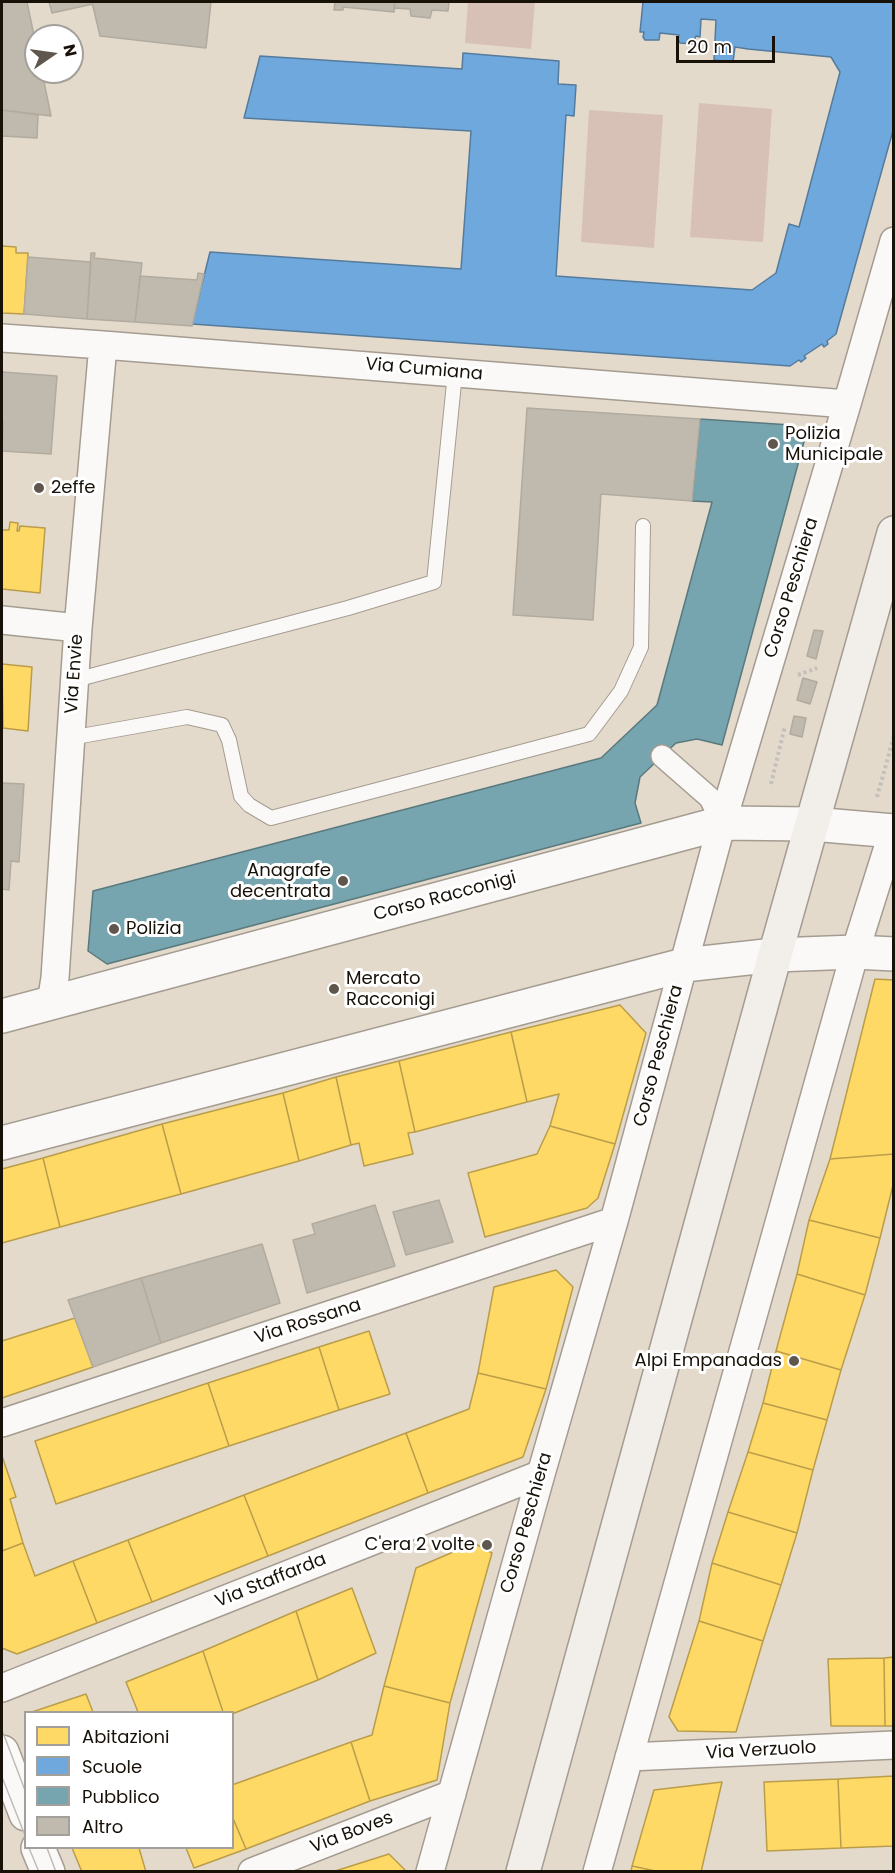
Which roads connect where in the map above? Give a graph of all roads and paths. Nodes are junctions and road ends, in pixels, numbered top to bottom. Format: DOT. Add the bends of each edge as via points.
graph roads {
  1 [pos="894,241"];
  2 [pos="2,338"];
  3 [pos="103,345"];
  4 [pos="455,373"];
  5 [pos="847,404"];
  6 [pos="643,526"];
  7 [pos="894,533"];
  8 [pos="2,620"];
  9 [pos="78,628"];
  10 [pos="817,668"];
  11 [pos="75,680"];
  12 [pos="795,686"];
  13 [pos="787,718"];
  14 [pos="894,736"];
  15 [pos="70,738"];
  16 [pos="662,756"];
  17 [pos="771,784"];
  18 [pos="876,800"];
  19 [pos="722,823"];
  20 [pos="812,824"];
  21 [pos="893,830"];
  22 [pos="855,952"];
  23 [pos="894,954"];
  24 [pos="775,955"];
  25 [pos="684,965"];
  26 [pos="51,1003"];
  27 [pos="2,1016"];
  28 [pos="2,1143"];
  29 [pos="614,1221"];
  30 [pos="2,1423"];
  31 [pos="541,1474"];
  32 [pos="2,1688"];
  33 [pos="894,1745"];
  34 [pos="629,1757"];
  35 [pos="5,1773"];
  36 [pos="452,1794"];
  37 [pos="24,1810"];
  38 [pos="38,1849"];
  39 [pos="48,1872"];
  40 [pos="252,1872"];
  41 [pos="430,1872"];
  42 [pos="523,1872"];
  43 [pos="597,1872"];
  1 -- 5 [label="street, Corso Peschiera"];
  2 -- 3 [label="street, Via Cumiana"];
  3 -- 4 [label="street, Via Cumiana"];
  3 -- 9 [label="street, Via Envie"];
  4 -- 5 [label="street, Via Cumiana"];
  4 -- 11 [label="lane" via="434,582"];
  5 -- 19 [label="street, Corso Peschiera"];
  6 -- 15 [label="lane" via="641,647 621,691 589,734 271,818 241,796 222,725 187,717"];
  7 -- 20 [label="main road"];
  8 -- 9 [label="street"];
  9 -- 11 [label="street, Via Envie"];
  10 -- 12 [label="path" via="798,675"];
  11 -- 15 [label="street, Via Envie"];
  13 -- 17 [label="path"];
  14 -- 18 [label="path"];
  15 -- 26 [label="street, Via Envie"];
  16 -- 19 [label="street" via="710,798"];
  19 -- 20 [label="street, Corso Racconigi"];
  19 -- 25 [label="street, Corso Peschiera"];
  19 -- 26 [label="street, Corso Racconigi"];
  20 -- 21 [label="street, Corso Racconigi"];
  20 -- 24 [label="main road"];
  21 -- 22 [label="street"];
  22 -- 23 [label="street"];
  22 -- 24 [label="street"];
  22 -- 34 [label="street"];
  24 -- 25 [label="street"];
  24 -- 42 [label="main road"];
  25 -- 28 [label="street"];
  25 -- 29 [label="street, Corso Peschiera"];
  26 -- 27 [label="street, Corso Racconigi"];
  29 -- 30 [label="street, Via Rossana"];
  29 -- 31 [label="street, Corso Peschiera"];
  31 -- 32 [label="street, Via Staffarda"];
  31 -- 36 [label="street, Corso Peschiera"];
  33 -- 34 [label="street, Via Verzuolo"];
  34 -- 43 [label="street"];
  35 -- 37 [label="street"];
  36 -- 40 [label="street, Via Boves"];
  36 -- 41 [label="street, Corso Peschiera"];
  38 -- 39 [label="street"];
}
